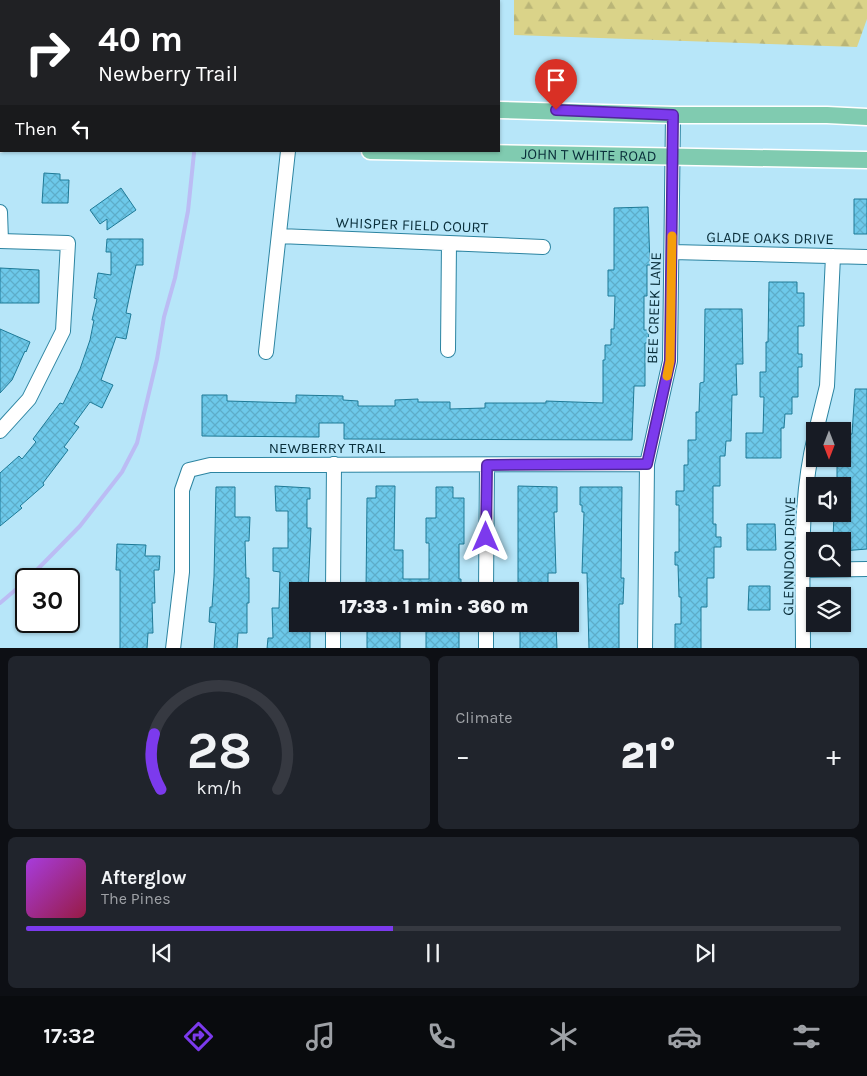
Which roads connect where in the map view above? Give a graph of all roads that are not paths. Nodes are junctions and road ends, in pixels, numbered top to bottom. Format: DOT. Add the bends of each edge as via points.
graph roads {
  1 [pos="0,62"];
  2 [pos="0,78"];
  3 [pos="500,110"];
  4 [pos="673,115"];
  5 [pos="867,118"];
  6 [pos="288,152"];
  7 [pos="430,152"];
  8 [pos="672,156"];
  9 [pos="867,160"];
  10 [pos="0,212"];
  11 [pos="279,236"];
  12 [pos="1,241"];
  13 [pos="449,243"];
  14 [pos="543,246"];
  15 [pos="672,252"];
  16 [pos="833,256"];
  17 [pos="867,257"];
  18 [pos="448,350"];
  19 [pos="266,352"];
  20 [pos="818,422"];
  21 [pos="0,431"];
  22 [pos="334,464"];
  23 [pos="647,464"];
  24 [pos="487,465"];
  25 [pos="810,468"];
  26 [pos="803,570"];
  27 [pos="867,570"];
  28 [pos="333,582"];
  29 [pos="486,582"];
  30 [pos="333,632"];
  31 [pos="486,632"];
  32 [pos="173,648"];
  33 [pos="333,648"];
  34 [pos="486,648"];
  35 [pos="645,648"];
  36 [pos="803,648"];
  1 -- 2 [label="street"];
  3 -- 4 [label="main road"];
  4 -- 5 [label="main road"];
  4 -- 8 [label="street, BEE CREEK LANE"];
  6 -- 11 [label="street"];
  7 -- 8 [label="main road, JOHN T WHITE ROAD"];
  8 -- 9 [label="main road, JOHN T WHITE ROAD"];
  8 -- 15 [label="street, BEE CREEK LANE"];
  10 -- 12 [label="street"];
  11 -- 13 [label="street, WHISPER FIELD COURT"];
  11 -- 19 [label="street"];
  12 -- 21 [label="street" via="68,242 63,331 29,399"];
  13 -- 14 [label="street, WHISPER FIELD COURT"];
  13 -- 18 [label="street"];
  15 -- 16 [label="street, GLADE OAKS DRIVE"];
  15 -- 23 [label="street, BEE CREEK LANE" via="670,361"];
  16 -- 17 [label="street, GLADE OAKS DRIVE"];
  16 -- 20 [label="street" via="827,386"];
  22 -- 24 [label="street, NEWBERRY TRAIL"];
  22 -- 28 [label="street"];
  22 -- 32 [label="street, NEWBERRY TRAIL" via="210,465 189,470 182,490 182,572"];
  23 -- 24 [label="street, NEWBERRY TRAIL"];
  23 -- 35 [label="street, BEE CREEK LANE"];
  24 -- 29 [label="street"];
  25 -- 26 [label="street, GLENNDON DRIVE" via="803,521"];
  26 -- 27 [label="street"];
  26 -- 36 [label="street, GLENNDON DRIVE"];
  30 -- 33 [label="street"];
  31 -- 34 [label="street"];
}
